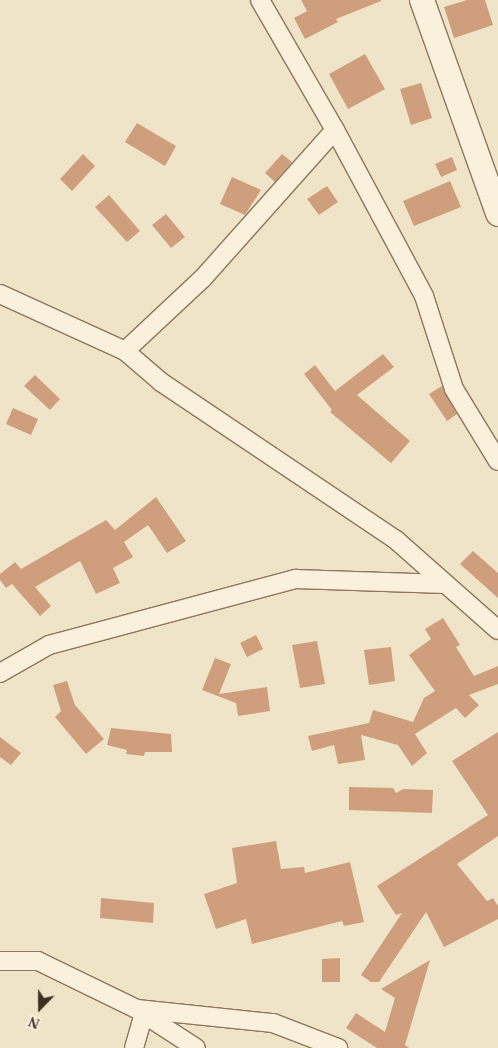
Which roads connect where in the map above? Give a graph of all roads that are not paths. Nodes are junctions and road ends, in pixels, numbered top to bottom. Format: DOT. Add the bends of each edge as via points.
graph roads {
  1 [pos="260,0"];
  2 [pos="422,0"];
  3 [pos="335,130"];
  4 [pos="498,214"];
  5 [pos="0,294"];
  6 [pos="125,351"];
  7 [pos="498,461"];
  8 [pos="444,584"];
  9 [pos="498,630"];
  10 [pos="0,672"];
  11 [pos="0,961"];
  12 [pos="140,1012"];
  13 [pos="134,1048"];
  14 [pos="196,1048"];
  15 [pos="338,1048"];
  1 -- 3 [label="street"];
  2 -- 4 [label="main road"];
  3 -- 6 [label="street" via="203,278"];
  3 -- 7 [label="street" via="424,296 454,389"];
  5 -- 6 [label="street"];
  6 -- 8 [label="street" via="161,382 396,540"];
  8 -- 9 [label="street"];
  8 -- 10 [label="street" via="296,579 49,646"];
  11 -- 12 [label="street" via="38,961"];
  12 -- 13 [label="street"];
  12 -- 14 [label="street"];
  12 -- 15 [label="street" via="272,1023"];
}
